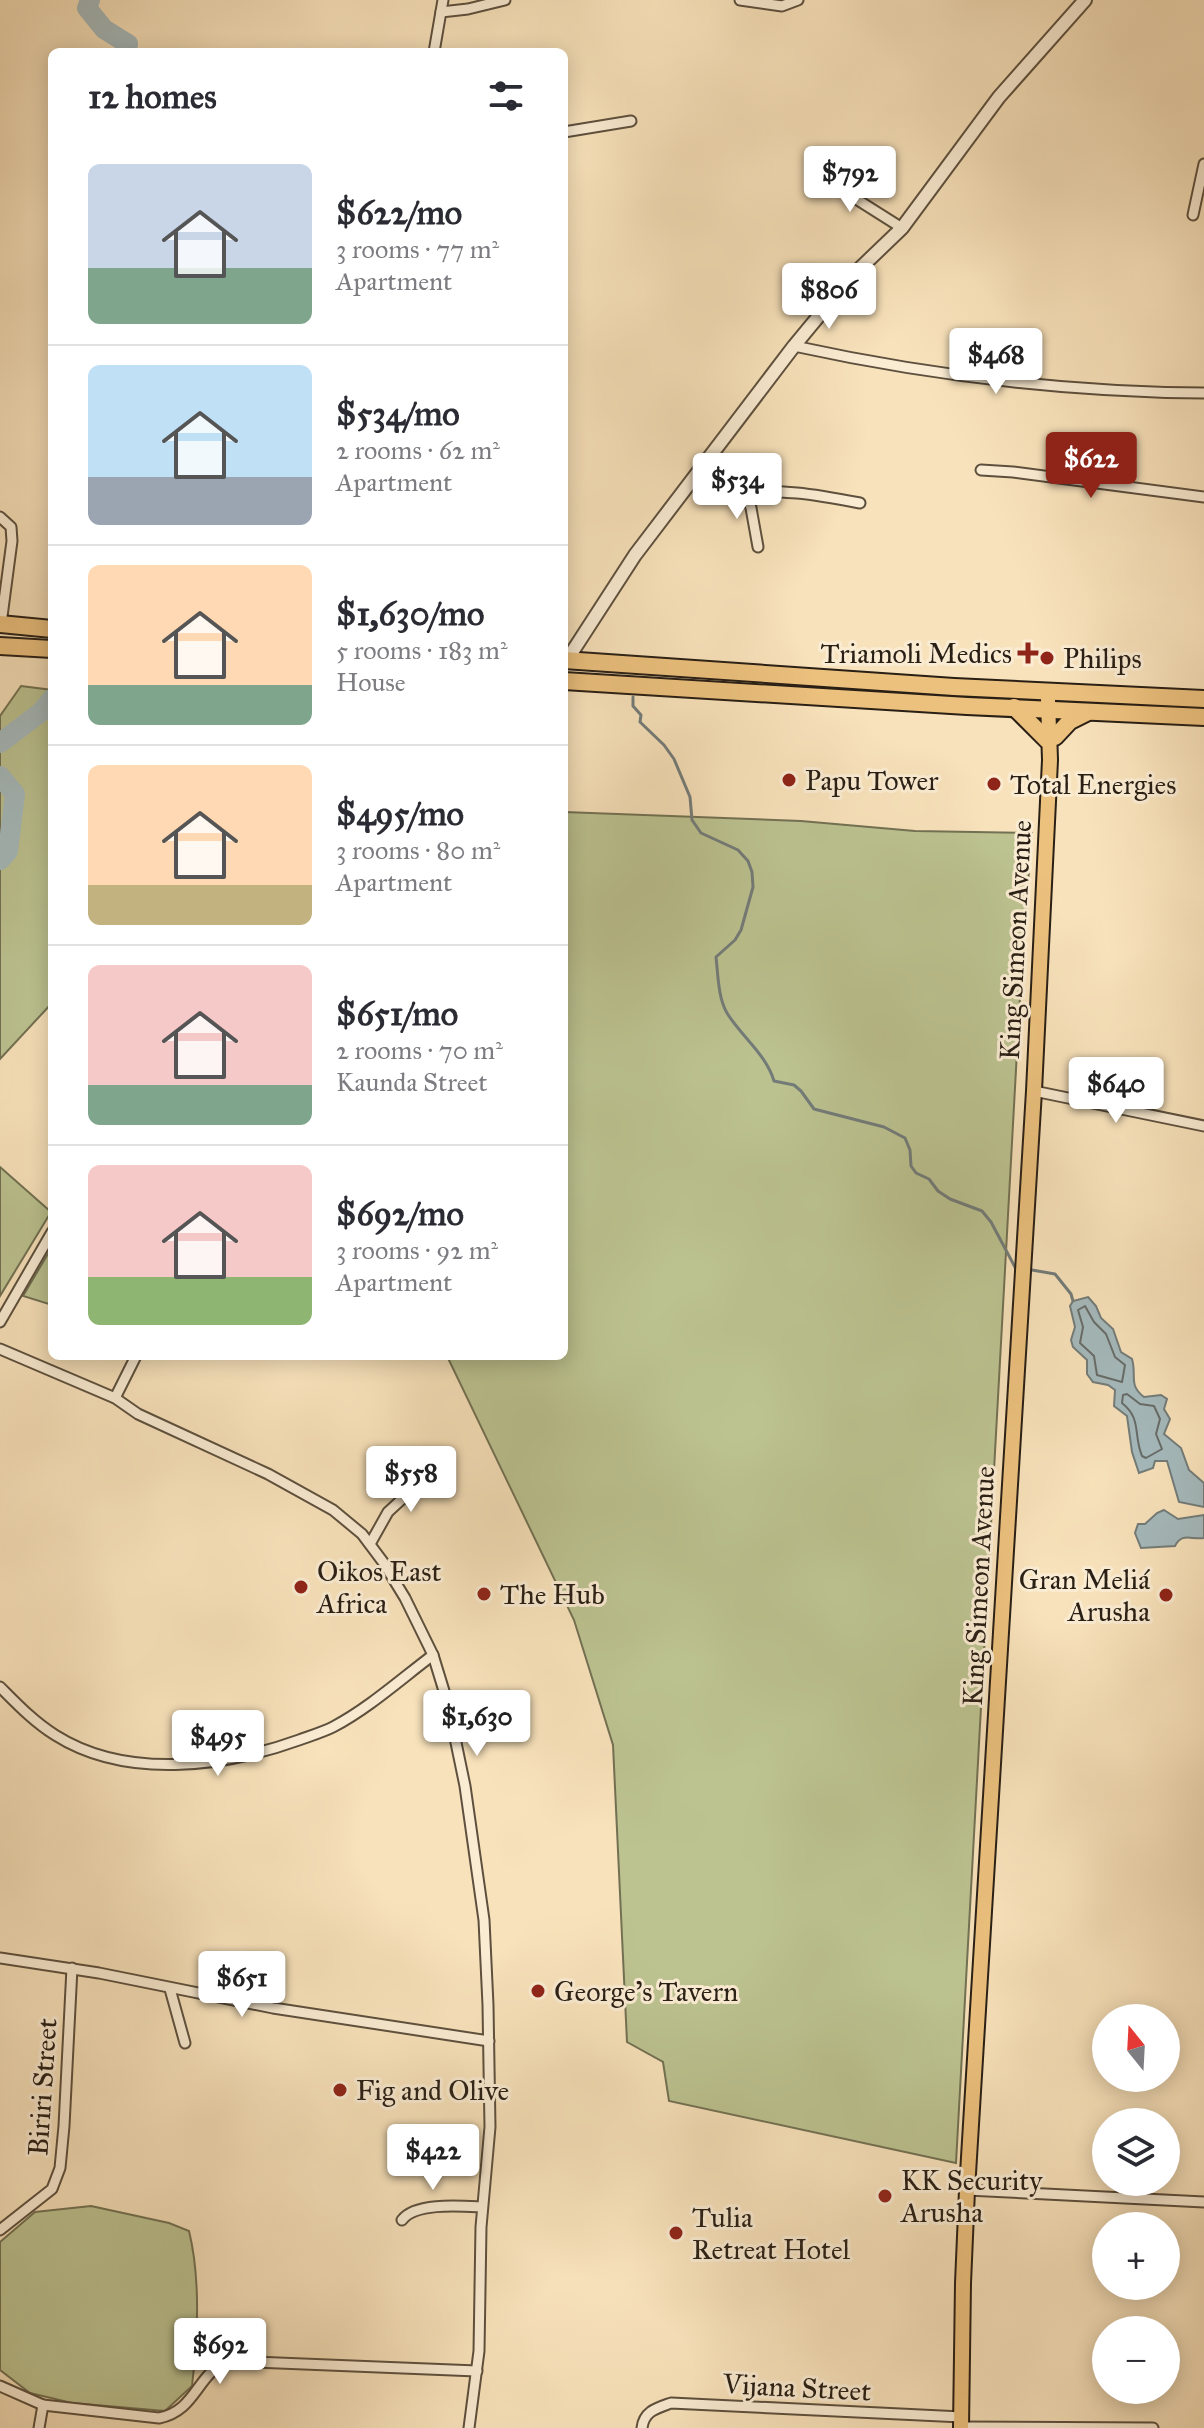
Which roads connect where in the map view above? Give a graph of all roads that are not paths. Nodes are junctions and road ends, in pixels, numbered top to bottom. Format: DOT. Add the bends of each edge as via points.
graph roads {
  1 [pos="443,0"];
  2 [pos="505,0"];
  3 [pos="740,0"];
  4 [pos="798,0"];
  5 [pos="1085,0"];
  6 [pos="441,12"];
  7 [pos="435,48"];
  8 [pos="631,121"];
  9 [pos="568,131"];
  10 [pos="1204,164"];
  11 [pos="815,173"];
  12 [pos="1193,215"];
  13 [pos="902,228"];
  14 [pos="794,346"];
  15 [pos="1204,393"];
  16 [pos="700,469"];
  17 [pos="981,470"];
  18 [pos="744,488"];
  19 [pos="1204,497"];
  20 [pos="860,503"];
  21 [pos="0,517"];
  22 [pos="758,547"];
  23 [pos="1,624"];
  24 [pos="48,629"];
  25 [pos="0,646"];
  26 [pos="48,649"];
  27 [pos="568,657"];
  28 [pos="568,660"];
  29 [pos="568,681"];
  30 [pos="1116,695"];
  31 [pos="1204,699"];
  32 [pos="1054,701"];
  33 [pos="1014,707"];
  34 [pos="1089,711"];
  35 [pos="1114,713"];
  36 [pos="1204,717"];
  37 [pos="1051,741"];
  38 [pos="1034,1091"];
  39 [pos="1204,1126"];
  40 [pos="48,1239"];
  41 [pos="0,1322"];
  42 [pos="0,1349"];
  43 [pos="134,1360"];
  44 [pos="115,1398"];
  45 [pos="425,1470"];
  46 [pos="370,1544"];
  47 [pos="433,1655"];
  48 [pos="0,1687"];
  49 [pos="0,1958"];
  50 [pos="72,1968"];
  51 [pos="170,1989"];
  52 [pos="489,2041"];
  53 [pos="185,2043"];
  54 [pos="967,2190"];
  55 [pos="1204,2202"];
  56 [pos="482,2207"];
  57 [pos="402,2220"];
  58 [pos="0,2230"];
  59 [pos="477,2371"];
  60 [pos="0,2386"];
  61 [pos="43,2405"];
  62 [pos="962,2424"];
  63 [pos="39,2428"];
  64 [pos="469,2428"];
  65 [pos="642,2428"];
  66 [pos="1153,2428"];
  1 -- 6 [label="street"];
  2 -- 6 [label="street"];
  3 -- 4 [label="street" via="782,6"];
  5 -- 13 [label="street" via="999,97"];
  6 -- 7 [label="street"];
  8 -- 9 [label="street"];
  10 -- 12 [label="street"];
  11 -- 13 [label="street"];
  13 -- 14 [label="street" via="851,277"];
  14 -- 15 [label="street" via="999,380"];
  14 -- 16 [label="street"];
  16 -- 18 [label="street"];
  16 -- 27 [label="street"];
  17 -- 19 [label="street"];
  18 -- 20 [label="street"];
  18 -- 22 [label="street"];
  21 -- 23 [label="street" via="11,527 12,541"];
  23 -- 24 [label="highway"];
  25 -- 26 [label="highway"];
  28 -- 32 [label="highway"];
  29 -- 33 [label="highway"];
  30 -- 31 [label="highway"];
  30 -- 32 [label="highway"];
  30 -- 35 [label="highway"];
  32 -- 33 [label="highway"];
  32 -- 34 [label="highway"];
  32 -- 37 [label="main road, King Simeon Avenue"];
  33 -- 37 [label="highway"];
  34 -- 35 [label="highway"];
  34 -- 37 [label="highway"];
  35 -- 36 [label="highway"];
  37 -- 38 [label="main road, King Simeon Avenue"];
  38 -- 39 [label="street"];
  38 -- 54 [label="main road, King Simeon Avenue"];
  40 -- 41 [label="street"];
  42 -- 44 [label="street"];
  43 -- 44 [label="street"];
  44 -- 46 [label="street" via="311,1497"];
  45 -- 46 [label="street" via="388,1512"];
  46 -- 47 [label="street"];
  47 -- 48 [label="street" via="333,1727 273,1749 208,1763 155,1765 91,1750 55,1735"];
  47 -- 52 [label="street" via="457,1742 471,1825 484,1920"];
  49 -- 50 [label="street"];
  50 -- 51 [label="street"];
  50 -- 58 [label="street, Biriri Street" via="60,2168 52,2189"];
  51 -- 52 [label="street"];
  51 -- 53 [label="street"];
  52 -- 56 [label="street" via="490,2127"];
  54 -- 55 [label="street"];
  54 -- 62 [label="main road, King Simeon Avenue"];
  56 -- 57 [label="street" via="420,2209"];
  56 -- 59 [label="street"];
  59 -- 61 [label="street" via="226,2361 172,2416"];
  59 -- 64 [label="street"];
  60 -- 61 [label="street"];
  61 -- 63 [label="street"];
  62 -- 65 [label="street, Vijana Street" via="671,2403 646,2415"];
  62 -- 66 [label="street, Vijana Street"];
}
